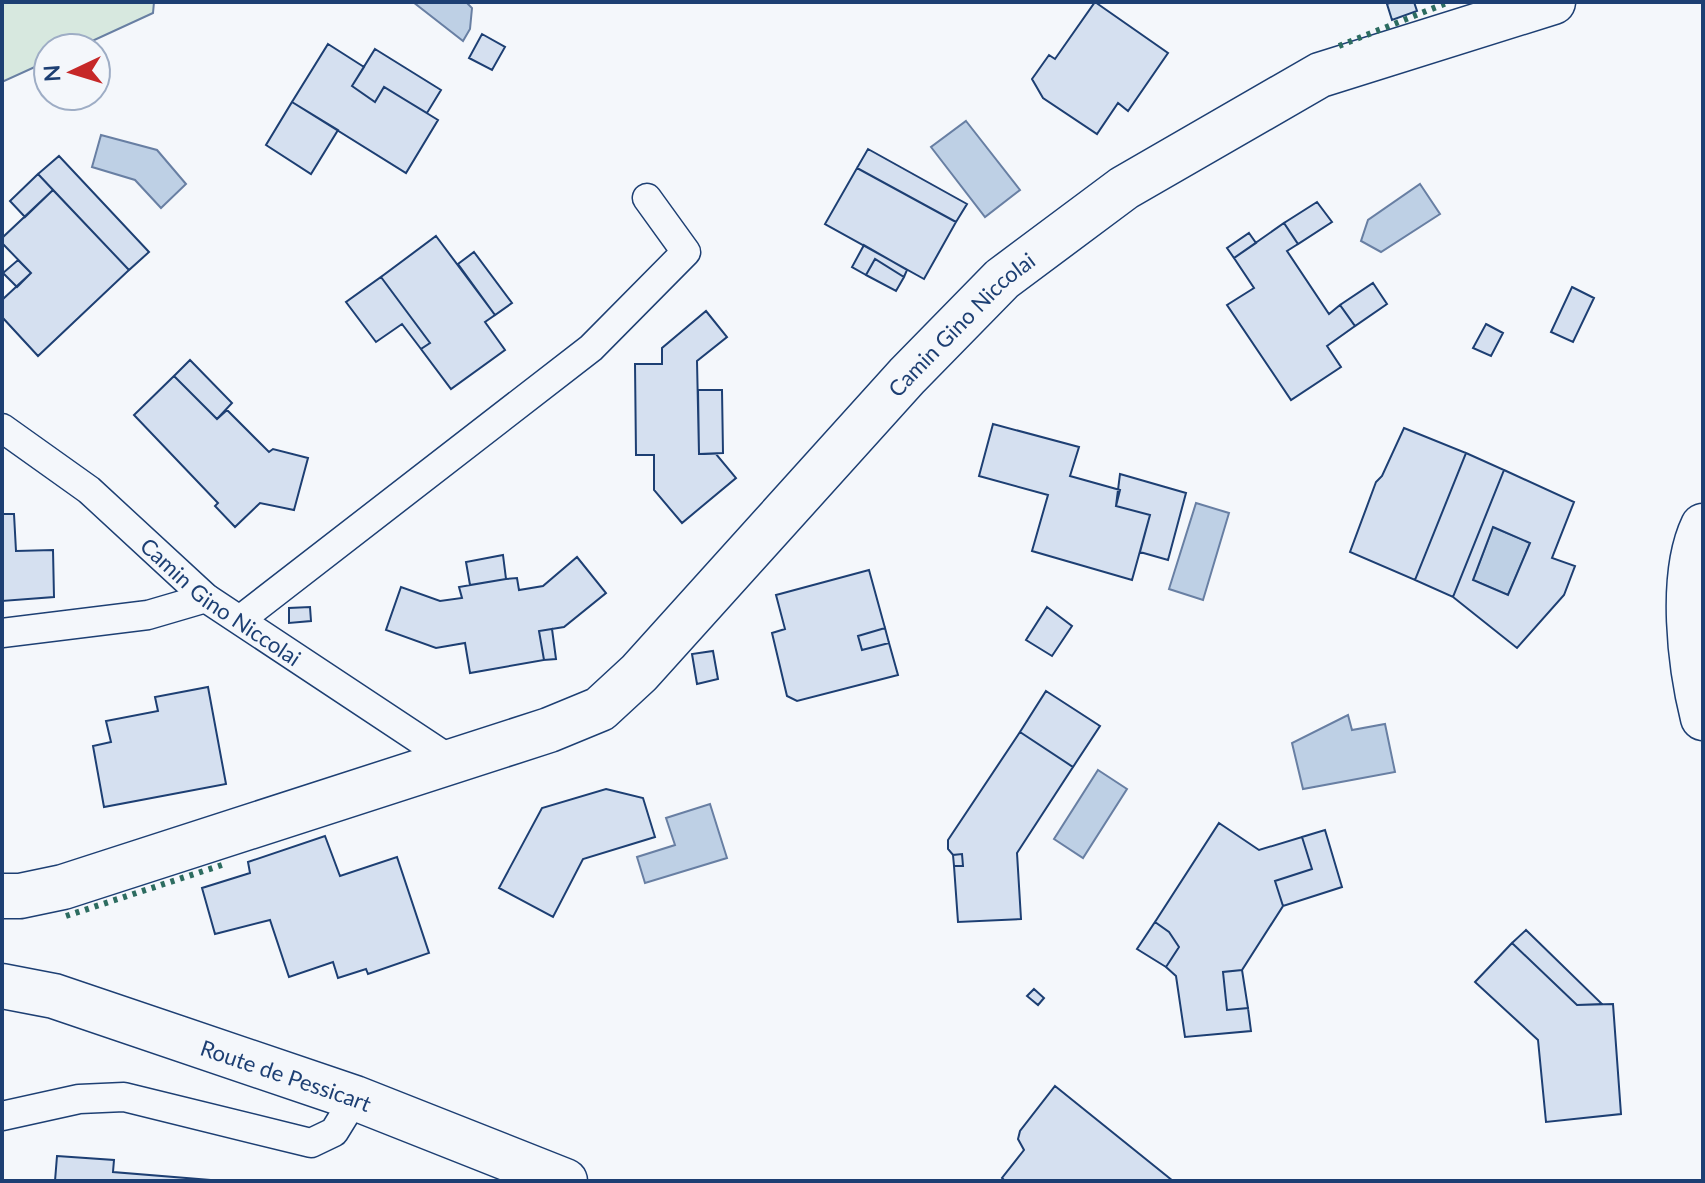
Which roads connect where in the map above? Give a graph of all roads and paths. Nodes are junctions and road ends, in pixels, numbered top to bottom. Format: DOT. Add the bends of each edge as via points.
graph roads {
  1 [pos="1553,2"];
  2 [pos="647,198"];
  3 [pos="2,428"];
  4 [pos="1703,526"];
  5 [pos="206,598"];
  6 [pos="241,619"];
  7 [pos="2,633"];
  8 [pos="1703,718"];
  9 [pos="452,761"];
  10 [pos="2,896"];
  11 [pos="2,986"];
  12 [pos="355,1098"];
  13 [pos="2,1116"];
  14 [pos="565,1181"];
  1 -- 9 [label="street, Camin Gino Niccolai" via="1320,75 1124,188 1002,279 600,709"];
  2 -- 6 [label="lane" via="686,252 591,348"];
  3 -- 5 [label="lane, Camin Gino Niccolai" via="89,490"];
  4 -- 8 [label="street" via="1690,588 1690,651"];
  5 -- 6 [label="lane, Camin Gino Niccolai"];
  5 -- 7 [label="lane" via="148,615"];
  6 -- 9 [label="lane, Camin Gino Niccolai"];
  9 -- 10 [label="street, Camin Gino Niccolai" via="63,887"];
  11 -- 12 [label="street, Route de Pessicart" via="54,996"];
  12 -- 13 [label="lane" via="334,1132 311,1143 124,1097 79,1099"];
  12 -- 14 [label="street, Route de Pessicart"];
}
